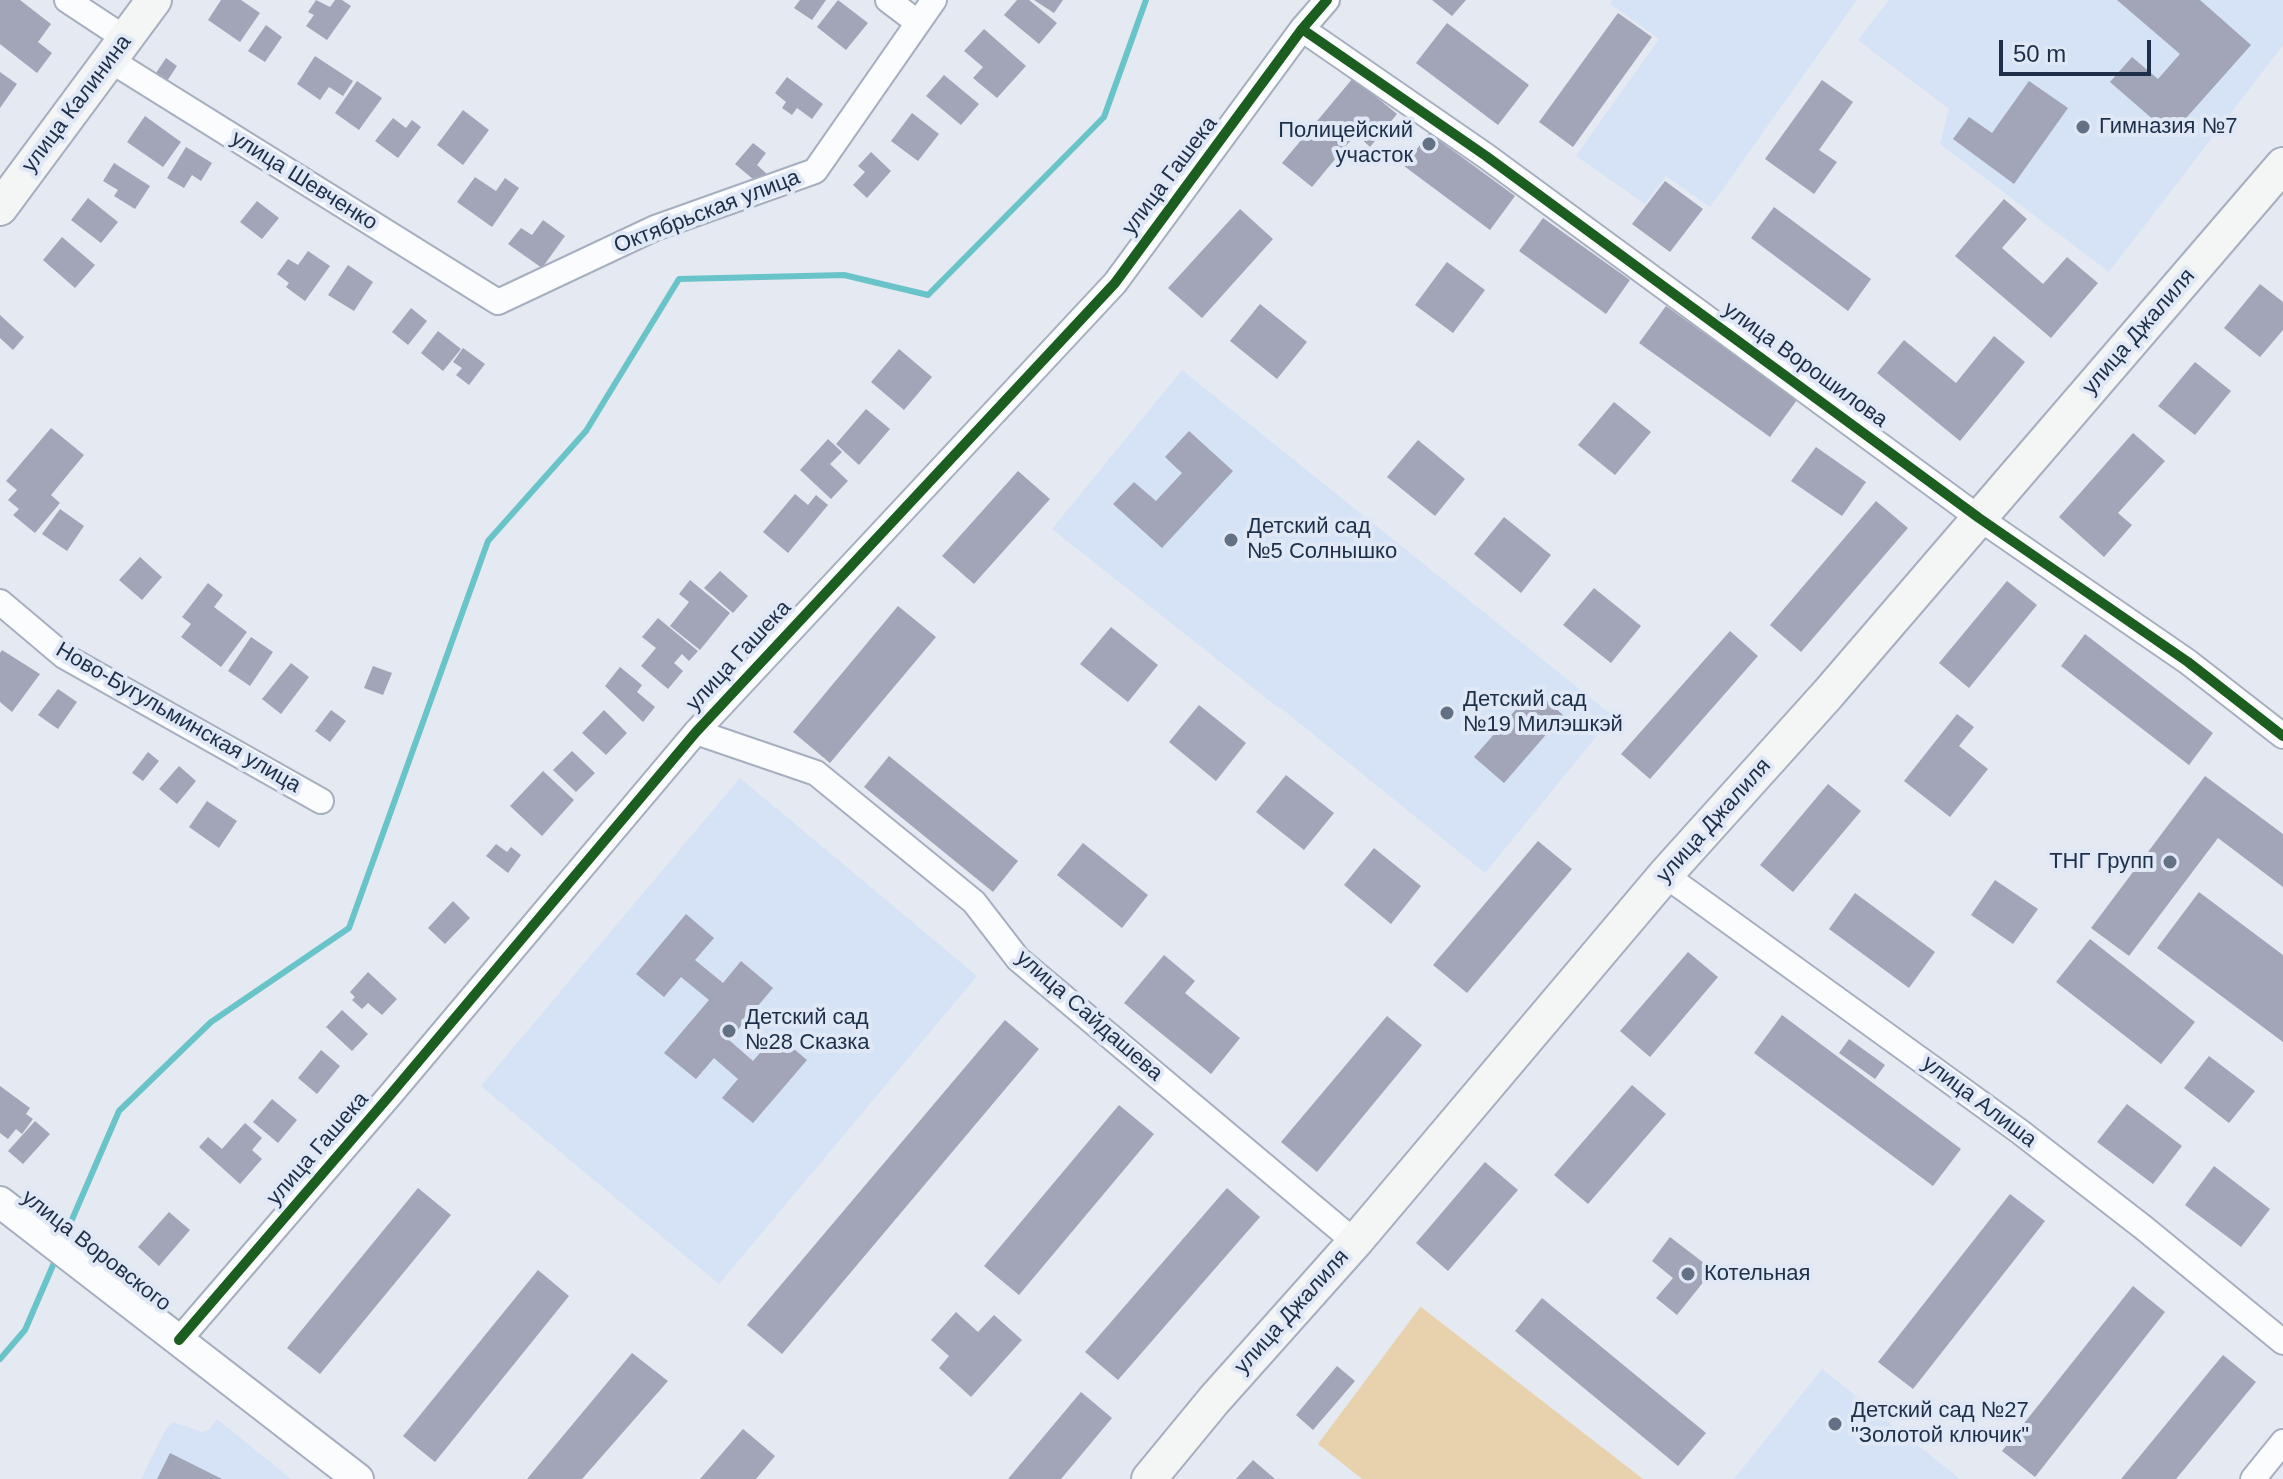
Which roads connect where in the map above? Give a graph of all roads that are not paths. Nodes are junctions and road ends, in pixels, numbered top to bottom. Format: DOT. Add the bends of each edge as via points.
graph roads {
  1 [pos="67,0"];
  2 [pos="154,0"];
  3 [pos="888,0"];
  4 [pos="934,0"];
  5 [pos="1327,0"];
  6 [pos="917,22"];
  7 [pos="1302,29"];
  8 [pos="118,50"];
  9 [pos="2283,165"];
  10 [pos="0,208"];
  11 [pos="498,302"];
  12 [pos="1979,518"];
  13 [pos="0,602"];
  14 [pos="696,732"];
  15 [pos="2283,736"];
  16 [pos="321,801"];
  17 [pos="1665,875"];
  18 [pos="0,1202"];
  19 [pos="1355,1242"];
  20 [pos="179,1340"];
  21 [pos="2283,1342"];
  22 [pos="2283,1442"];
  23 [pos="358,1479"];
  24 [pos="1149,1479"];
  25 [pos="2253,1479"];
  1 -- 8 [label="street, улица Шевченко"];
  2 -- 8 [label="main road, улица Калинина"];
  3 -- 6 [label="street"];
  4 -- 6 [label="street, Октябрьская улица"];
  5 -- 7 [label="street, улица Гашека"];
  6 -- 11 [label="street, Октябрьская улица" via="815,171 655,228"];
  7 -- 12 [label="street, улица Ворошилова" via="1486,156"];
  7 -- 14 [label="street, улица Гашека" via="1115,283"];
  8 -- 10 [label="main road, улица Калинина"];
  8 -- 11 [label="street, улица Шевченко"];
  9 -- 12 [label="main road, улица Джалиля"];
  12 -- 15 [label="street, улица Ворошилова" via="2188,662"];
  12 -- 17 [label="main road, улица Джалиля"];
  13 -- 16 [label="street, Ново-Бугульминская улица" via="64,656"];
  14 -- 19 [label="street, улица Сайдашева" via="816,773 974,902 1018,959"];
  14 -- 20 [label="street, улица Гашека"];
  17 -- 19 [label="main road, улица Джалиля"];
  17 -- 21 [label="street, улица Алиша" via="2019,1131"];
  18 -- 20 [label="street, улица Воровского"];
  19 -- 24 [label="main road, улица Джалиля"];
  20 -- 23 [label="street, улица Воровского"];
  22 -- 25 [label="street"];
}
